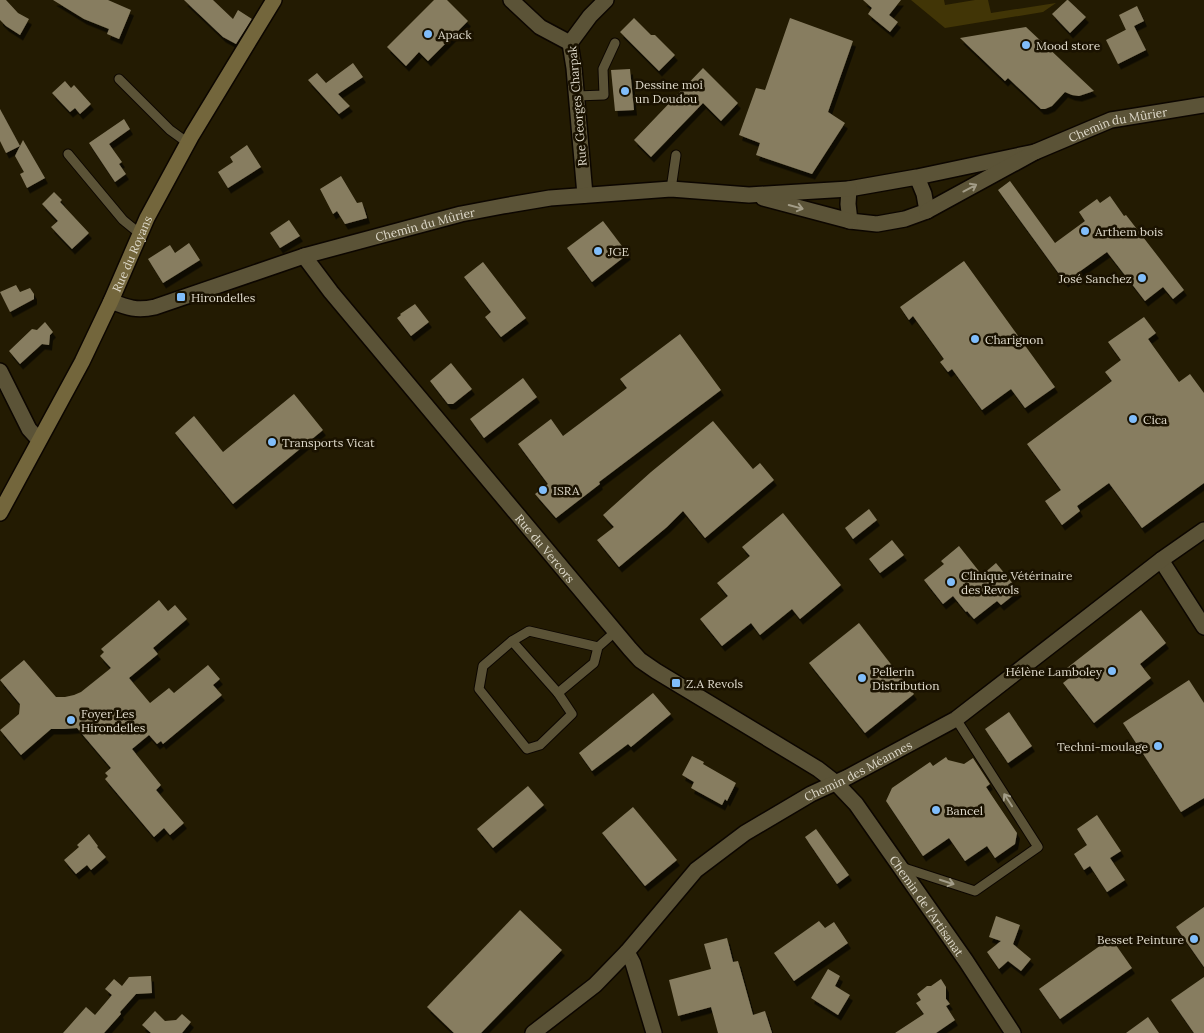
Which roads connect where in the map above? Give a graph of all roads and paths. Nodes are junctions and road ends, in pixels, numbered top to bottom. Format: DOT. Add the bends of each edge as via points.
graph roads {
  1 [pos="274,0"];
  2 [pos="511,0"];
  3 [pos="606,0"];
  4 [pos="570,43"];
  5 [pos="615,43"];
  6 [pos="119,79"];
  7 [pos="576,96"];
  8 [pos="1204,105"];
  9 [pos="188,143"];
  10 [pos="1035,152"];
  11 [pos="68,154"];
  12 [pos="676,155"];
  13 [pos="917,177"];
  14 [pos="849,189"];
  15 [pos="671,190"];
  16 [pos="749,194"];
  17 [pos="585,195"];
  18 [pos="927,211"];
  19 [pos="850,221"];
  20 [pos="141,232"];
  21 [pos="304,256"];
  22 [pos="111,300"];
  23 [pos="0,371"];
  24 [pos="39,440"];
  25 [pos="0,513"];
  26 [pos="1204,530"];
  27 [pos="1161,560"];
  28 [pos="1204,627"];
  29 [pos="615,632"];
  30 [pos="512,640"];
  31 [pos="598,646"];
  32 [pos="558,693"];
  33 [pos="956,719"];
  34 [pos="836,782"];
  35 [pos="901,867"];
  36 [pos="627,952"];
  37 [pos="533,1033"];
  38 [pos="654,1033"];
  39 [pos="1013,1033"];
  1 -- 9 [label="street, Rue du Royans"];
  2 -- 4 [label="street" via="540,27"];
  3 -- 4 [label="street, Rue Georges Charpak"];
  4 -- 7 [label="street, Rue Georges Charpak"];
  5 -- 7 [label="lane" via="603,69 604,95"];
  6 -- 9 [label="lane" via="170,130"];
  7 -- 17 [label="street, Rue Georges Charpak"];
  8 -- 10 [label="street, Chemin du Mûrier" via="1111,120"];
  9 -- 20 [label="street, Rue du Royans"];
  10 -- 13 [label="street, Chemin du Mûrier"];
  18 -- 10 [label="street, Chemin du Mûrier, one-way"];
  11 -- 20 [label="lane" via="123,220"];
  12 -- 15 [label="lane"];
  13 -- 14 [label="street, Chemin du Mûrier"];
  13 -- 18 [label="street"];
  14 -- 16 [label="street, Chemin du Mûrier"];
  14 -- 19 [label="street"];
  15 -- 16 [label="street, Chemin du Mûrier"];
  15 -- 17 [label="street, Chemin du Mûrier"];
  16 -- 19 [label="street, Chemin du Mûrier, one-way"];
  17 -- 21 [label="street, Chemin du Mûrier" via="461,214"];
  18 -- 19 [label="street, Chemin du Mûrier" via="877,224"];
  20 -- 22 [label="street, Rue du Royans"];
  21 -- 22 [label="street, Chemin du Mûrier" via="143,310"];
  21 -- 29 [label="street, Rue du Vercors"];
  22 -- 24 [label="street, Rue du Royans" via="82,362"];
  23 -- 24 [label="street"];
  24 -- 25 [label="street, Rue du Royans"];
  26 -- 27 [label="street, Chemin des Méannes"];
  27 -- 28 [label="street"];
  27 -- 33 [label="street, Chemin des Méannes"];
  29 -- 31 [label="lane"];
  29 -- 34 [label="street, Rue du Vercors" via="640,660 656,671"];
  30 -- 31 [label="lane" via="529,631"];
  30 -- 32 [label="lane"];
  30 -- 32 [label="lane" via="483,666 479,690 527,749 540,745 572,714"];
  31 -- 32 [label="lane" via="594,663"];
  33 -- 34 [label="street, Chemin des Méannes"];
  35 -- 33 [label="lane, one-way" via="975,891 1038,847"];
  34 -- 35 [label="street, Chemin de l'Artisanat" via="856,804"];
  34 -- 36 [label="street, Chemin des Méannes" via="745,833 696,870"];
  35 -- 39 [label="street, Chemin de l'Artisanat"];
  36 -- 37 [label="street, Chemin des Méannes" via="595,984"];
  36 -- 38 [label="street"];
}
